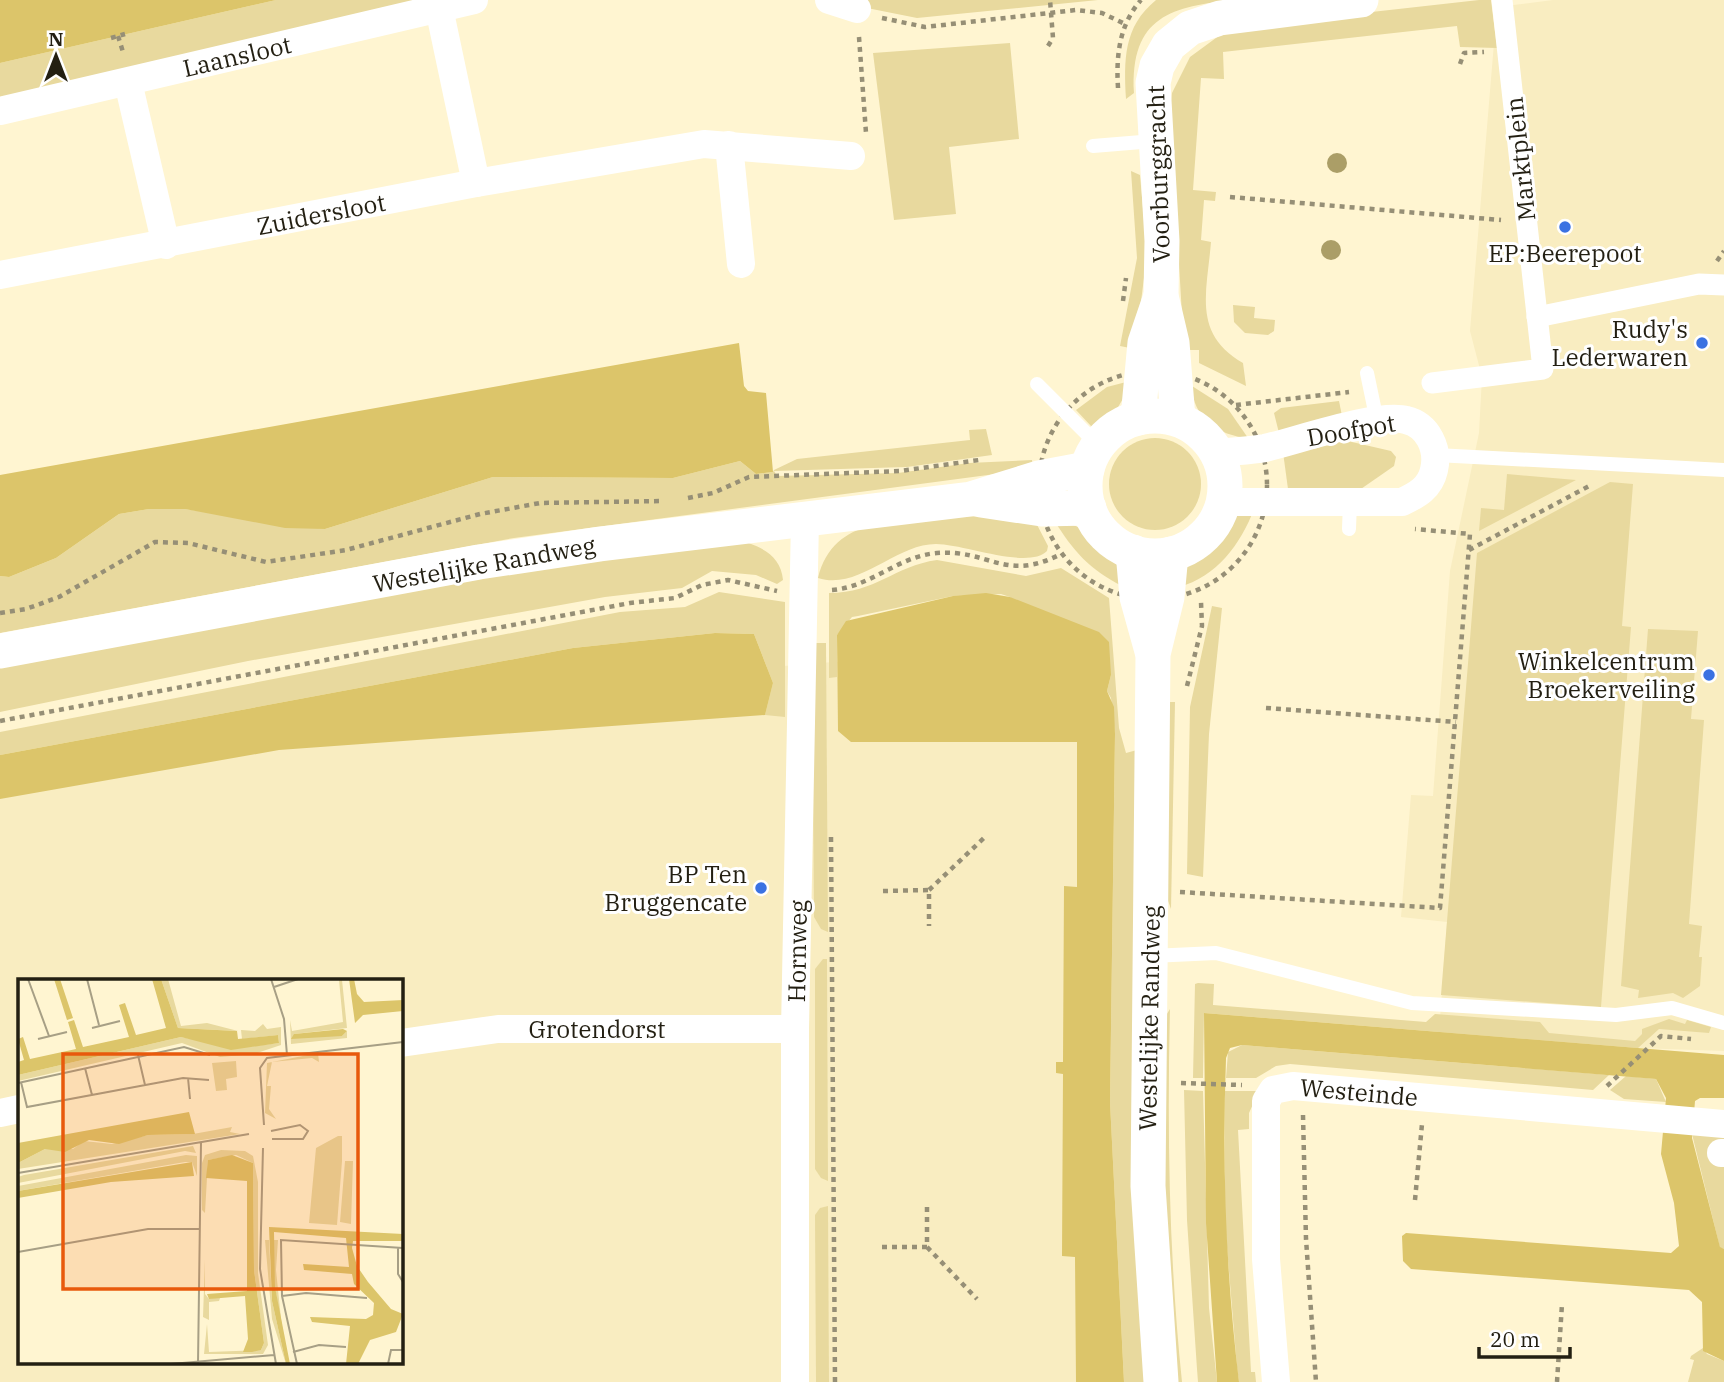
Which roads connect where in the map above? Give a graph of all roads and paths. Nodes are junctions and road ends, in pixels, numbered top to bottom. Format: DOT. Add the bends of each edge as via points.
graph roads {
  1 [pos="474,0"];
  2 [pos="829,0"];
  3 [pos="1050,0"];
  4 [pos="1141,0"];
  5 [pos="1361,0"];
  6 [pos="1502,0"];
  7 [pos="1311,3"];
  8 [pos="439,8"];
  9 [pos="857,9"];
  10 [pos="1051,12"];
  11 [pos="1125,24"];
  12 [pos="125,34"];
  13 [pos="111,38"];
  14 [pos="1048,46"];
  15 [pos="128,82"];
  16 [pos="1118,92"];
  17 [pos="0,111"];
  18 [pos="1154,141"];
  19 [pos="729,145"];
  20 [pos="1093,146"];
  21 [pos="851,156"];
  22 [pos="477,183"];
  23 [pos="1230,197"];
  24 [pos="1527,220"];
  25 [pos="166,245"];
  26 [pos="741,264"];
  27 [pos="1128,272"];
  28 [pos="0,275"];
  29 [pos="1724,285"];
  30 [pos="1161,296"];
  31 [pos="1122,307"];
  32 [pos="1537,317"];
  33 [pos="1109,370"];
  34 [pos="1367,373"];
  35 [pos="1187,376"];
  36 [pos="1432,383"];
  37 [pos="1037,384"];
  38 [pos="1371,389"];
  39 [pos="1075,403"];
  40 [pos="1235,405"];
  41 [pos="1138,418"];
  42 [pos="1178,419"];
  43 [pos="1377,421"];
  44 [pos="1255,434"];
  45 [pos="1217,453"];
  46 [pos="1436,455"];
  47 [pos="1042,456"];
  48 [pos="1029,457"];
  49 [pos="1093,457"];
  50 [pos="991,460"];
  51 [pos="1724,470"];
  52 [pos="1593,477"];
  53 [pos="971,499"];
  54 [pos="1223,502"];
  55 [pos="1088,508"];
  56 [pos="1276,518"];
  57 [pos="805,519"];
  58 [pos="1403,528"];
  59 [pos="1468,550"];
  60 [pos="1133,552"];
  61 [pos="1171,554"];
  62 [pos="826,590"];
  63 [pos="776,591"];
  64 [pos="1184,594"];
  65 [pos="1119,595"];
  66 [pos="0,613"];
  67 [pos="0,651"];
  68 [pos="1153,654"];
  69 [pos="1266,708"];
  70 [pos="0,721"];
  71 [pos="1456,722"];
  72 [pos="831,836"];
  73 [pos="985,836"];
  74 [pos="929,890"];
  75 [pos="883,891"];
  76 [pos="1180,892"];
  77 [pos="929,926"];
  78 [pos="1150,956"];
  79 [pos="1724,1023"];
  80 [pos="795,1029"];
  81 [pos="1655,1041"];
  82 [pos="402,1043"];
  83 [pos="1177,1083"];
  84 [pos="1609,1084"];
  85 [pos="1241,1085"];
  86 [pos="1305,1087"];
  87 [pos="1424,1097"];
  88 [pos="18,1109"];
  89 [pos="0,1113"];
  90 [pos="1718,1124"];
  91 [pos="1415,1199"];
  92 [pos="927,1206"];
  93 [pos="882,1247"];
  94 [pos="927,1247"];
  95 [pos="977,1299"];
  96 [pos="1562,1304"];
  97 [pos="795,1382"];
  98 [pos="835,1382"];
  99 [pos="1161,1382"];
  100 [pos="1276,1382"];
  101 [pos="1316,1382"];
  102 [pos="1557,1382"];
  1 -- 8 [label="street, Laansloot"];
  2 -- 9 [label="street"];
  3 -- 10 [label="path"];
  4 -- 11 [label="path, Voorburggracht"];
  5 -- 7 [label="street, Voorburggracht"];
  6 -- 24 [label="street, Marktplein"];
  7 -- 18 [label="street, Voorburggracht" via="1220,18 1182,33 1157,66"];
  8 -- 15 [label="street, Laansloot"];
  8 -- 22 [label="street"];
  9 -- 10 [label="path" via="925,27"];
  9 -- 21 [label="path" via="867,144"];
  10 -- 11 [label="path" via="1102,13"];
  10 -- 14 [label="path" via="1053,38"];
  11 -- 16 [label="path, Voorburggracht"];
  12 -- 13 [label="path"];
  15 -- 17 [label="street, Laansloot"];
  15 -- 25 [label="street"];
  18 -- 20 [label="lane"];
  18 -- 30 [label="street, Voorburggracht"];
  19 -- 21 [label="street, Zuidersloot"];
  19 -- 22 [label="street, Zuidersloot" via="704,144"];
  19 -- 26 [label="street"];
  22 -- 25 [label="street, Zuidersloot"];
  23 -- 24 [label="path"];
  24 -- 32 [label="street, Marktplein"];
  25 -- 28 [label="street, Zuidersloot"];
  27 -- 31 [label="path, Voorburggracht"];
  29 -- 32 [label="street" via="1699,284"];
  30 -- 41 [label="street, Voorburggracht" via="1145,343"];
  30 -- 42 [label="street, Voorburggracht" via="1172,343"];
  32 -- 36 [label="street, Marktplein" via="1543,369"];
  33 -- 39 [label="path" via="1107,381"];
  34 -- 38 [label="lane"];
  35 -- 40 [label="path" via="1213,387"];
  37 -- 49 [label="lane"];
  38 -- 40 [label="path, Doofpot"];
  38 -- 43 [label="lane"];
  40 -- 44 [label="path"];
  41 -- 42 [label="street"];
  41 -- 49 [label="street" via="1116,428"];
  42 -- 45 [label="street" via="1207,438"];
  43 -- 45 [label="street, Doofpot" via="1262,449"];
  43 -- 46 [label="street, Doofpot" via="1416,423"];
  45 -- 54 [label="street" via="1225,486"];
  46 -- 51 [label="lane"];
  46 -- 54 [label="street" via="1432,480 1415,496 1350,515"];
  47 -- 48 [label="path"];
  49 -- 53 [label="street, Westelijke Randweg"];
  49 -- 55 [label="street"];
  50 -- 66 [label="path" via="900,471 749,477 713,493 676,501 528,505 346,550 266,562 188,543 156,542 59,597"];
  52 -- 59 [label="path" via="1593,485"];
  53 -- 55 [label="street, Westelijke Randweg" via="1042,509"];
  53 -- 57 [label="street, Westelijke Randweg"];
  54 -- 61 [label="street" via="1205,536"];
  55 -- 60 [label="street" via="1105,535"];
  56 -- 64 [label="path" via="1264,517 1250,547 1228,572 1200,590"];
  57 -- 67 [label="street, Westelijke Randweg" via="479,562"];
  57 -- 80 [label="street, Hornweg"];
  58 -- 59 [label="path" via="1470,534"];
  59 -- 71 [label="path"];
  60 -- 61 [label="street"];
  60 -- 68 [label="street, Westelijke Randweg" via="1137,597"];
  61 -- 68 [label="street, Westelijke Randweg" via="1167,597"];
  62 -- 65 [label="path" via="861,585 909,559 935,553 954,553 1014,568 1040,565 1061,554 1087,579"];
  63 -- 70 [label="path" via="728,580 702,584 675,598"];
  68 -- 78 [label="street, Westelijke Randweg"];
  69 -- 71 [label="path"];
  71 -- 76 [label="path" via="1440,908"];
  72 -- 98 [label="path"];
  73 -- 74 [label="path"];
  74 -- 75 [label="path"];
  74 -- 77 [label="path"];
  78 -- 79 [label="lane" via="1216,953 1412,1003 1616,1015 1672,1008"];
  78 -- 99 [label="street, Westelijke Randweg" via="1148,1186"];
  80 -- 82 [label="street, Grotendorst" via="498,1029"];
  80 -- 97 [label="street, Hornweg"];
  81 -- 84 [label="path"];
  83 -- 85 [label="path"];
  86 -- 87 [label="street, Westeinde"];
  86 -- 100 [label="street, Westeinde" via="1273,1090 1266,1101 1266,1259"];
  86 -- 101 [label="path" via="1306,1239"];
  87 -- 90 [label="street, Westeinde"];
  87 -- 91 [label="path"];
  88 -- 89 [label="street"];
  92 -- 94 [label="path"];
  93 -- 94 [label="path"];
  94 -- 95 [label="path"];
  96 -- 102 [label="path"];
}
